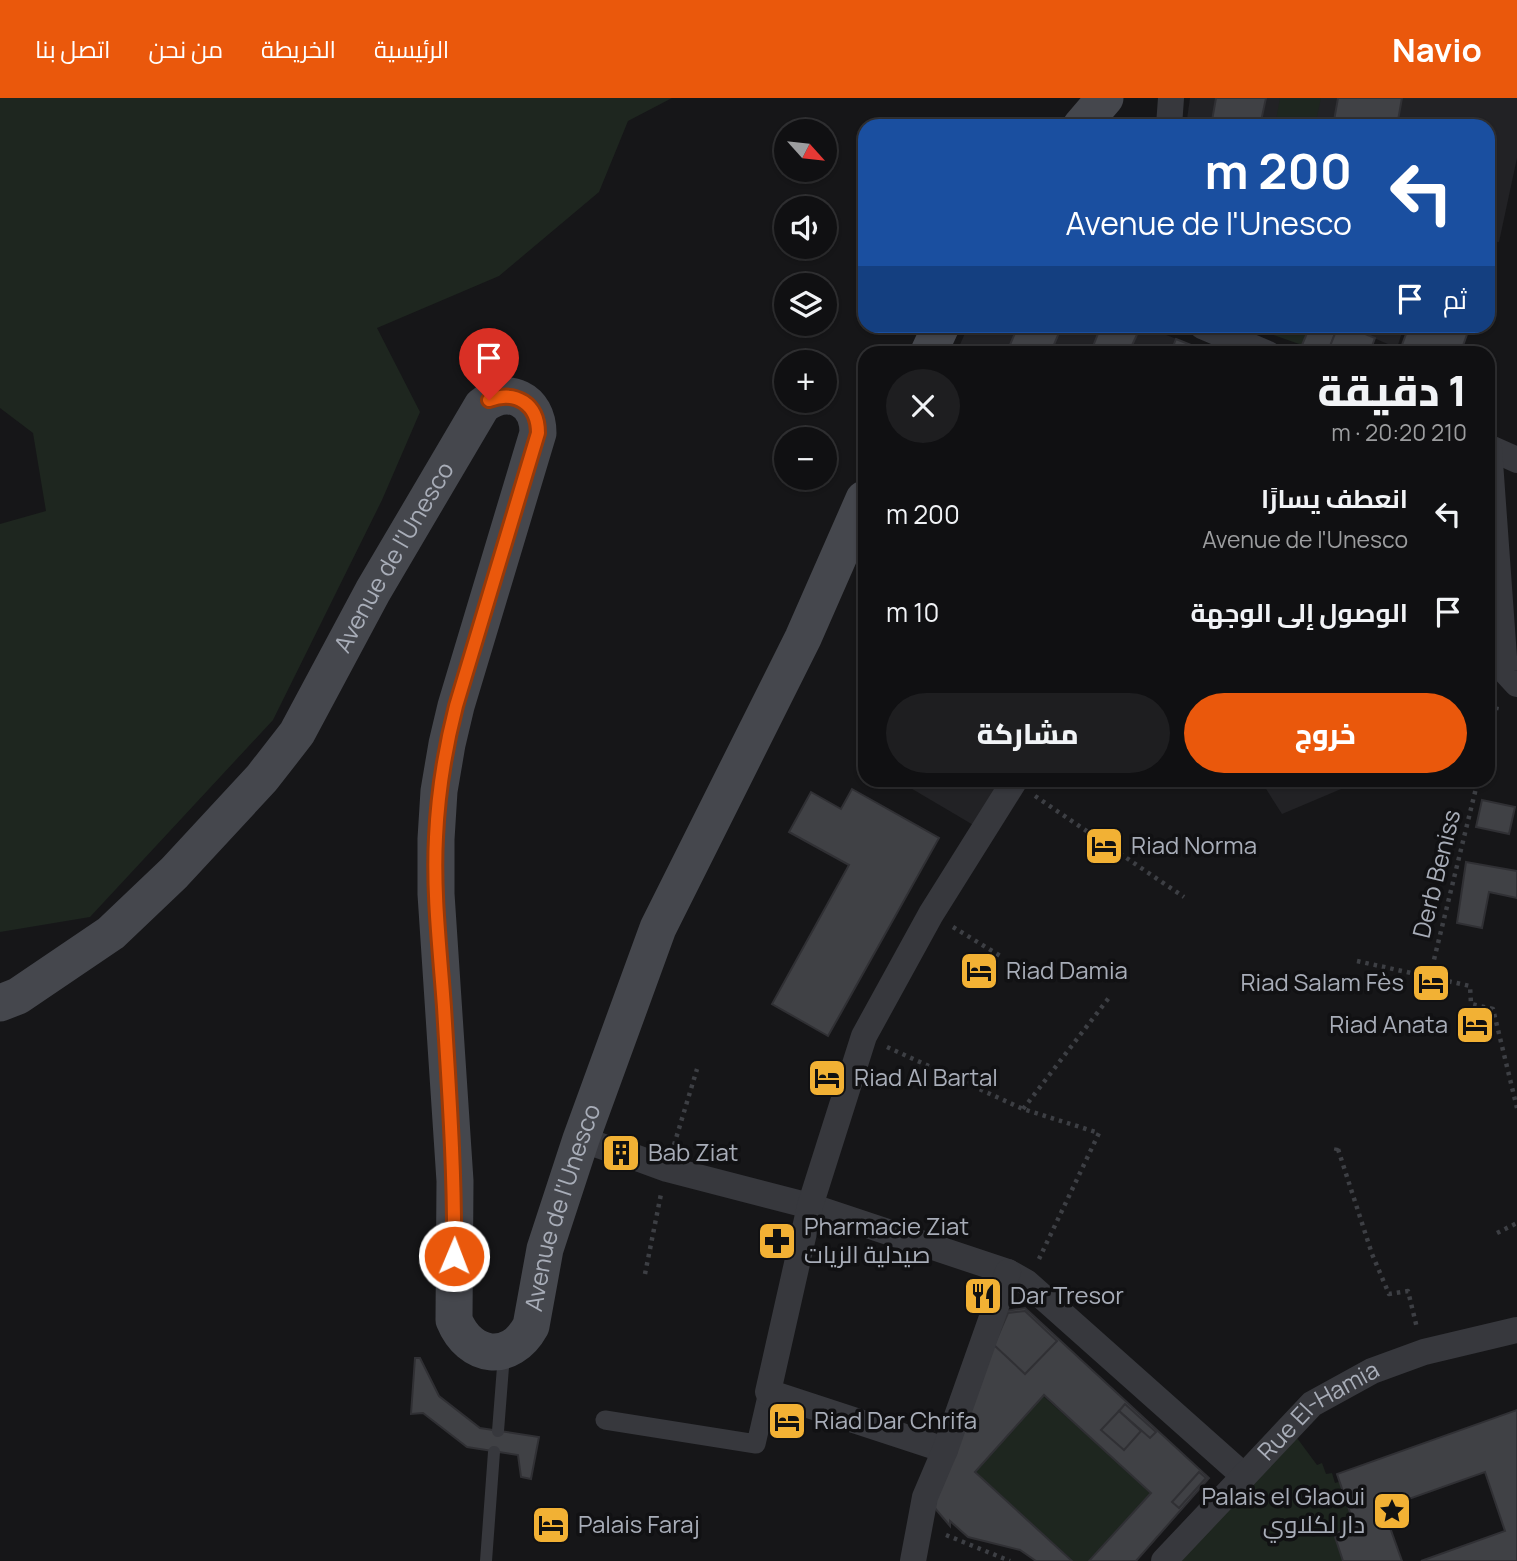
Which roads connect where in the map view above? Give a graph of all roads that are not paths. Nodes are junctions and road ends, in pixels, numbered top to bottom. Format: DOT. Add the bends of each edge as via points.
graph roads {
  1 [pos="1105,98"];
  2 [pos="1171,98"];
  3 [pos="1087,119"];
  4 [pos="1170,119"];
  5 [pos="1218,333"];
  6 [pos="1249,346"];
  7 [pos="1495,450"];
  8 [pos="1517,460"];
  9 [pos="858,513"];
  10 [pos="1495,517"];
  11 [pos="1511,677"];
  12 [pos="1010,787"];
  13 [pos="0,1003"];
  14 [pos="608,1148"];
  15 [pos="810,1206"];
  16 [pos="1017,1277"];
  17 [pos="1517,1330"];
  18 [pos="504,1350"];
  19 [pos="768,1392"];
  20 [pos="605,1420"];
  21 [pos="498,1431"];
  22 [pos="945,1450"];
  23 [pos="494,1452"];
  24 [pos="1244,1476"];
  25 [pos="486,1561"];
  26 [pos="912,1561"];
  27 [pos="1164,1561"];
  1 -- 3 [label="main road"];
  2 -- 4 [label="street"];
  5 -- 6 [label="street"];
  7 -- 8 [label="street"];
  9 -- 14 [label="main road, Avenue de l'Unesco" via="803,638 658,928"];
  10 -- 11 [label="street"];
  12 -- 15 [label="street" via="864,1037"];
  13 -- 18 [label="main road, Avenue de l'Unesco" via="19,996 111,933 253,788 297,733 373,591 482,406 509,396 528,404 538,422 538,433 456,706 441,779 436,839 455,1181 454,1320 467,1342 478,1349"];
  14 -- 15 [label="street" via="667,1169"];
  14 -- 18 [label="main road, Avenue de l'Unesco" via="544,1249 531,1326 525,1337"];
  15 -- 16 [label="street"];
  15 -- 19 [label="street"];
  16 -- 22 [label="street"];
  16 -- 24 [label="street"];
  17 -- 24 [label="street, Rue El-Hamia" via="1424,1352 1371,1371 1312,1404"];
  18 -- 21 [label="lane"];
  19 -- 20 [label="street" via="756,1444"];
  19 -- 22 [label="street"];
  22 -- 26 [label="street" via="925,1497"];
  23 -- 25 [label="lane"];
  24 -- 27 [label="street, Rue El-Hamia"];
}
